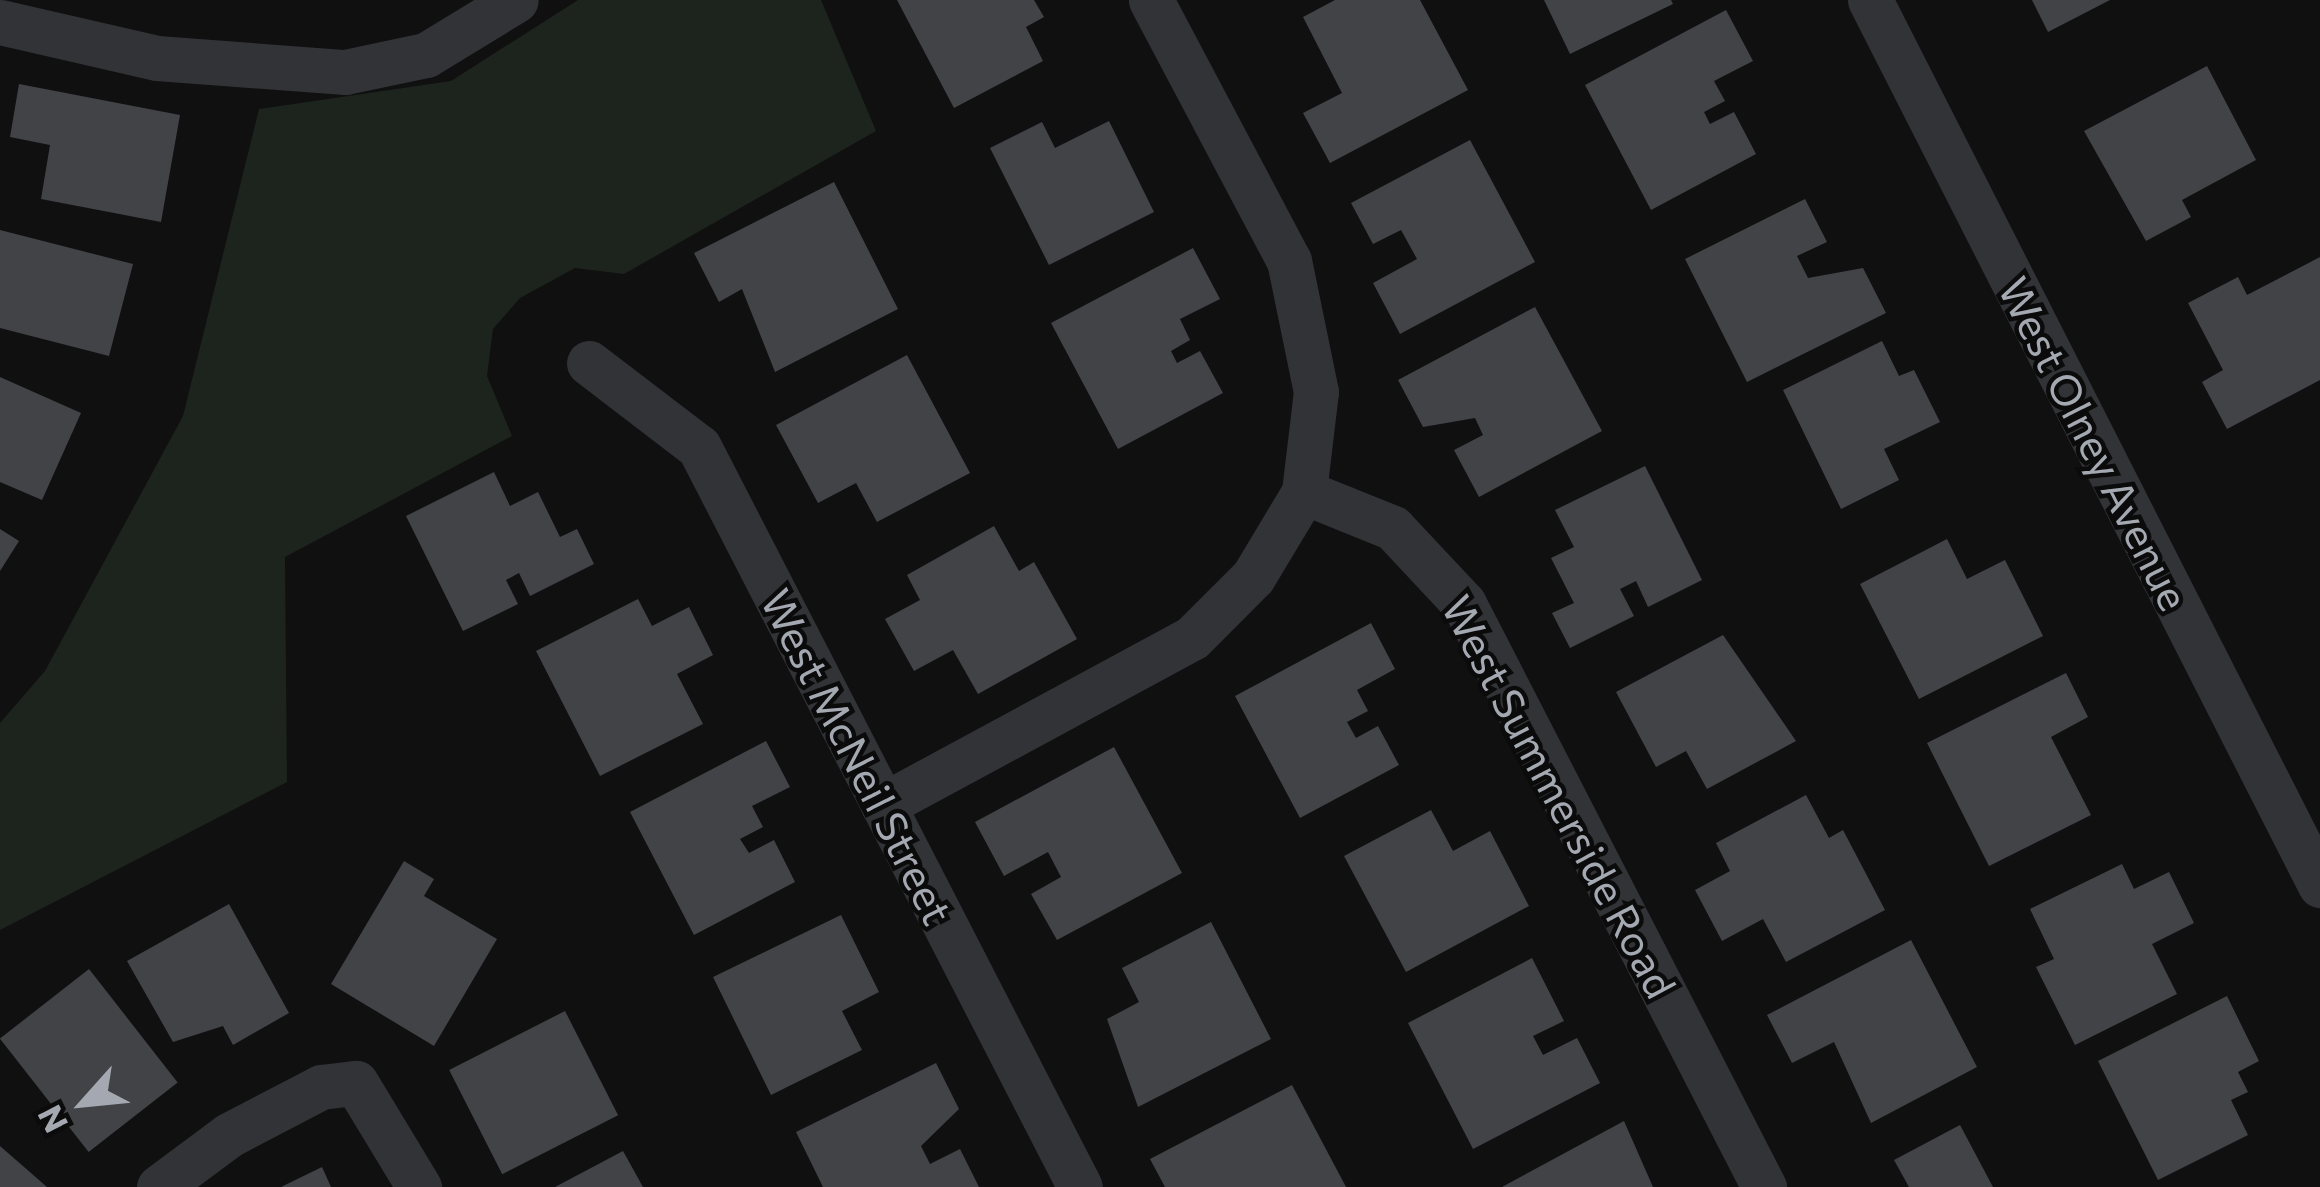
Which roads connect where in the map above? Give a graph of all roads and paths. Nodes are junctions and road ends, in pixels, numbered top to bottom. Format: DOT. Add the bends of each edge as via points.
graph roads {
  1 [pos="516,0"];
  2 [pos="1151,0"];
  3 [pos="1870,0"];
  4 [pos="0,22"];
  5 [pos="589,363"];
  6 [pos="1304,492"];
  7 [pos="883,805"];
  8 [pos="2320,885"];
  9 [pos="159,1187"];
  10 [pos="419,1187"];
  11 [pos="1080,1187"];
  12 [pos="1764,1187"];
  1 -- 4 [label="street" via="426,55 345,72 179,61"];
  2 -- 6 [label="street" via="1289,261 1316,392"];
  3 -- 8 [label="street, West Olney Avenue"];
  5 -- 7 [label="street, West McNeil Street" via="699,448"];
  6 -- 7 [label="street" via="1253,577 1192,638"];
  6 -- 12 [label="street, West Summerside Road" via="1393,528 1464,604"];
  7 -- 11 [label="street, West McNeil Street"];
  9 -- 10 [label="street" via="266,1115 321,1087 356,1084"];
}
